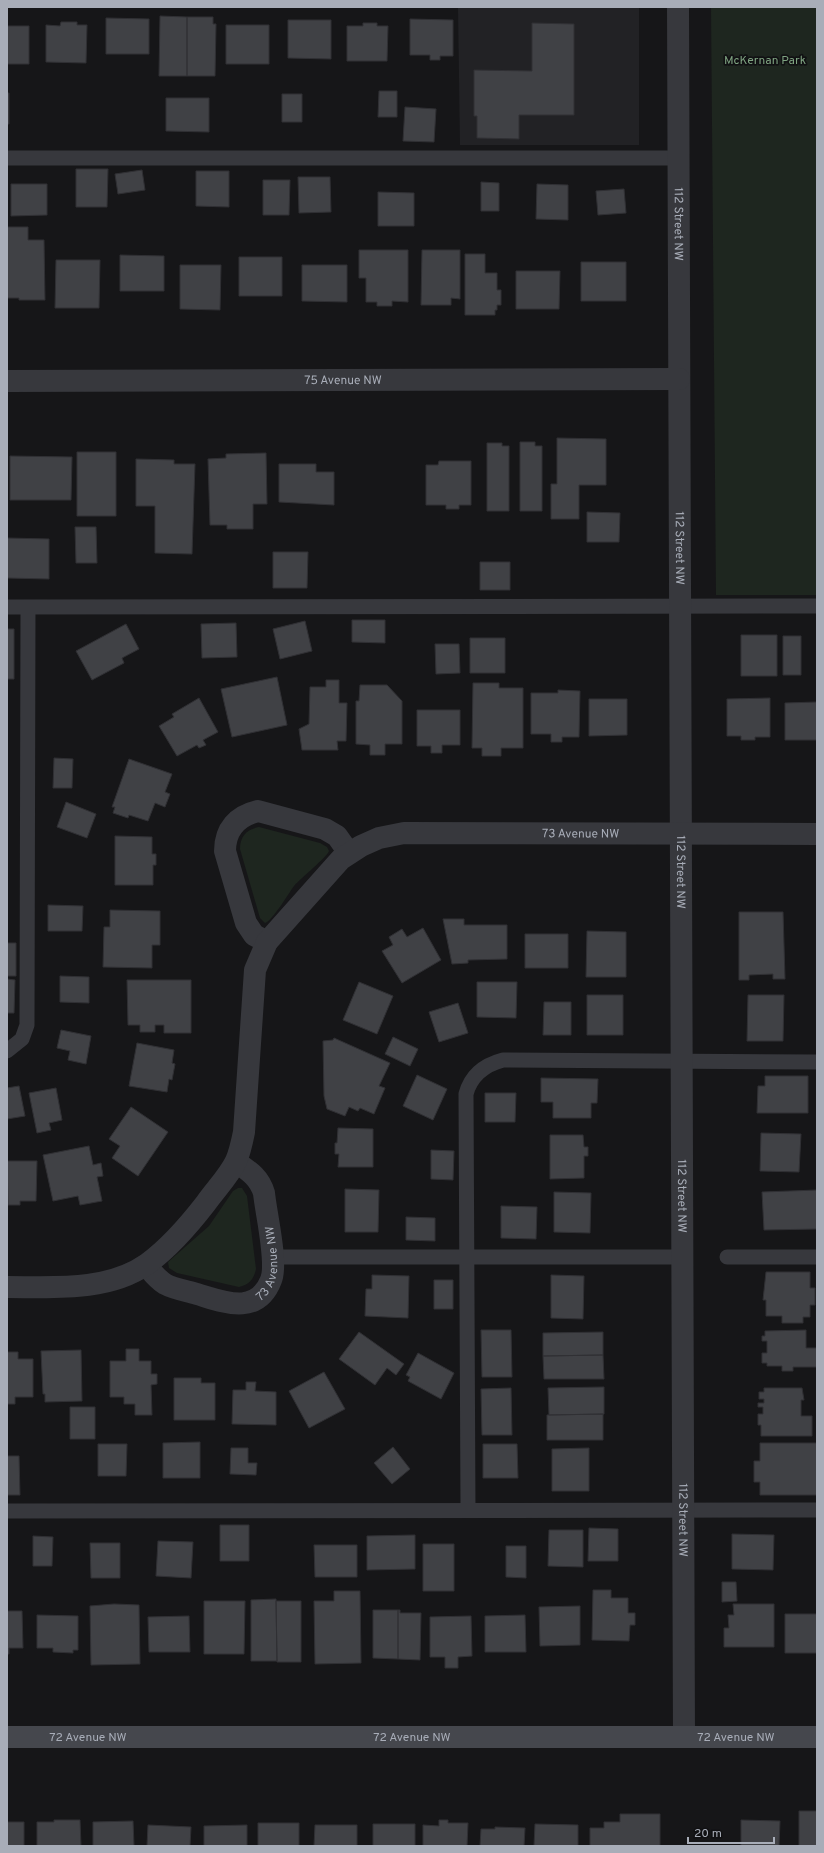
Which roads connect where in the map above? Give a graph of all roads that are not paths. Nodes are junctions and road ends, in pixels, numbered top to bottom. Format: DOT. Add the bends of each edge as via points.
graph roads {
  1 [pos="678,7"];
  2 [pos="7,158"];
  3 [pos="679,158"];
  4 [pos="680,380"];
  5 [pos="7,381"];
  6 [pos="680,606"];
  7 [pos="817,606"];
  8 [pos="7,607"];
  9 [pos="28,607"];
  10 [pos="681,834"];
  11 [pos="817,834"];
  12 [pos="349,853"];
  13 [pos="267,942"];
  14 [pos="7,1051"];
  15 [pos="682,1061"];
  16 [pos="817,1062"];
  17 [pos="236,1162"];
  18 [pos="272,1257"];
  19 [pos="467,1257"];
  20 [pos="682,1257"];
  21 [pos="727,1257"];
  22 [pos="817,1257"];
  23 [pos="146,1265"];
  24 [pos="7,1287"];
  25 [pos="468,1510"];
  26 [pos="683,1510"];
  27 [pos="817,1510"];
  28 [pos="7,1511"];
  29 [pos="7,1737"];
  30 [pos="684,1737"];
  31 [pos="817,1737"];
  1 -- 3 [label="street, 112 Street NW"];
  2 -- 3 [label="lane"];
  3 -- 4 [label="street, 112 Street NW"];
  4 -- 5 [label="street, 75 Avenue NW"];
  4 -- 6 [label="street, 112 Street NW"];
  6 -- 7 [label="lane"];
  6 -- 9 [label="lane"];
  6 -- 10 [label="street, 112 Street NW"];
  8 -- 9 [label="lane"];
  9 -- 14 [label="lane" via="27,1025 22,1039"];
  10 -- 11 [label="street, 73 Avenue NW"];
  10 -- 12 [label="street, 73 Avenue NW" via="404,833 379,838"];
  10 -- 15 [label="street, 112 Street NW"];
  12 -- 13 [label="street, 73 Avenue NW" via="327,873"];
  12 -- 13 [label="street" via="337,836 325,829 258,811 236,821 225,841 225,851 246,923 254,935"];
  13 -- 17 [label="street, 73 Avenue NW" via="255,970 244,1132"];
  15 -- 16 [label="lane"];
  15 -- 19 [label="lane" via="503,1060 483,1068 469,1083 466,1094"];
  15 -- 20 [label="street, 112 Street NW"];
  17 -- 18 [label="street, 73 Avenue NW" via="261,1184"];
  17 -- 23 [label="street, 73 Avenue NW" via="195,1216"];
  18 -- 19 [label="lane"];
  18 -- 23 [label="street, 73 Avenue NW" via="274,1270 266,1289 252,1301 241,1305 167,1285"];
  19 -- 20 [label="lane"];
  19 -- 25 [label="lane"];
  20 -- 26 [label="street, 112 Street NW"];
  21 -- 22 [label="lane"];
  23 -- 24 [label="street, 73 Avenue NW" via="116,1278 92,1284"];
  25 -- 26 [label="lane"];
  25 -- 28 [label="lane"];
  26 -- 27 [label="lane"];
  26 -- 30 [label="street, 112 Street NW"];
  29 -- 30 [label="street, 72 Avenue NW"];
  30 -- 31 [label="street, 72 Avenue NW"];
}
